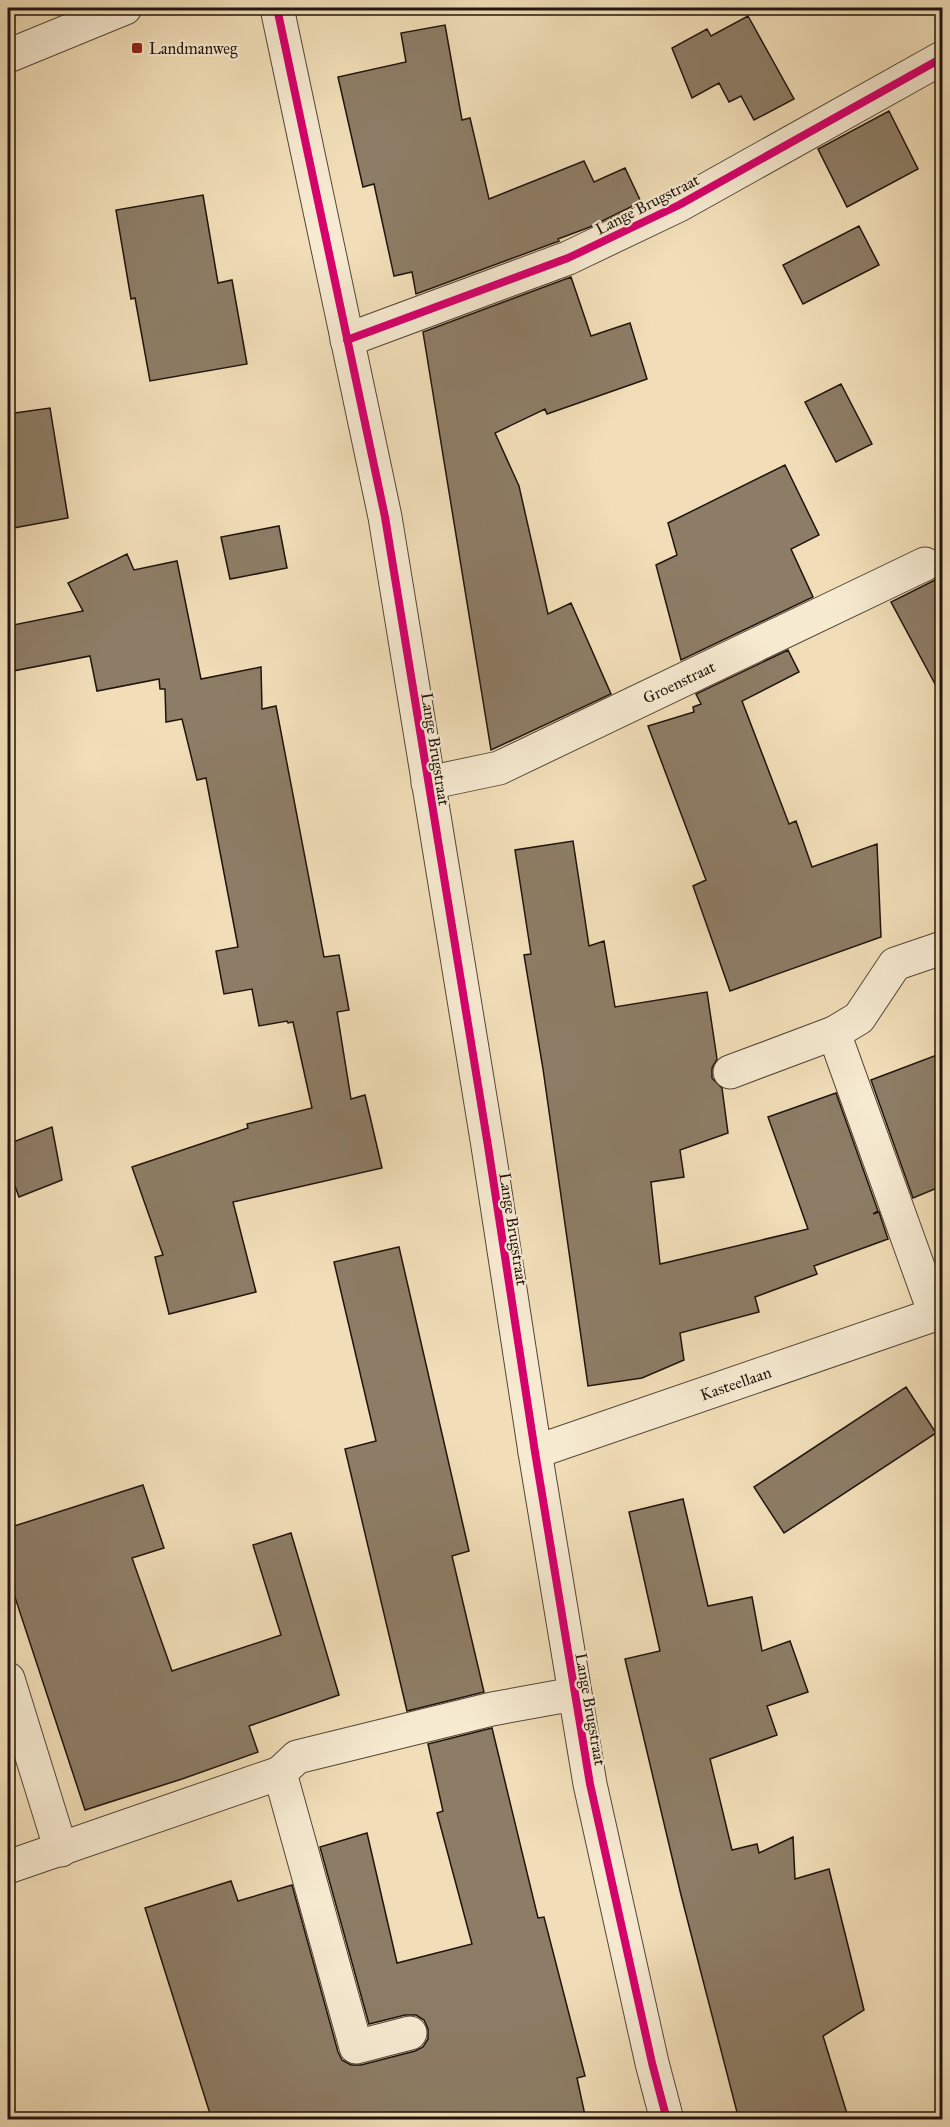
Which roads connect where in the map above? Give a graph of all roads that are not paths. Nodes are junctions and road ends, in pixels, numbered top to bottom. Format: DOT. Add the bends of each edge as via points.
graph roads {
  1 [pos="125,8"];
  2 [pos="277,8"];
  3 [pos="8,56"];
  4 [pos="942,58"];
  5 [pos="347,340"];
  6 [pos="925,564"];
  7 [pos="428,783"];
  8 [pos="942,948"];
  9 [pos="834,1033"];
  10 [pos="730,1072"];
  11 [pos="939,1313"];
  12 [pos="535,1452"];
  13 [pos="8,1679"];
  14 [pos="574,1694"];
  15 [pos="280,1773"];
  16 [pos="61,1850"];
  17 [pos="8,1867"];
  18 [pos="410,2033"];
  19 [pos="667,2120"];
  1 -- 3 [label="street"];
  2 -- 5 [label="street, Lange Brugstraat"];
  4 -- 5 [label="street, Lange Brugstraat" via="679,205 578,253"];
  5 -- 7 [label="street, Lange Brugstraat" via="385,517"];
  6 -- 7 [label="street, Groenstraat" via="500,768"];
  7 -- 12 [label="street, Lange Brugstraat"];
  8 -- 9 [label="street" via="895,964 859,1018"];
  9 -- 10 [label="street"];
  9 -- 11 [label="street, Kasteellaan"];
  11 -- 12 [label="street, Kasteellaan"];
  12 -- 14 [label="street, Lange Brugstraat"];
  13 -- 16 [label="street"];
  14 -- 15 [label="street" via="492,1709 297,1757"];
  14 -- 19 [label="street, Lange Brugstraat"];
  15 -- 16 [label="street"];
  15 -- 18 [label="street" via="356,2047"];
  16 -- 17 [label="street"];
}
